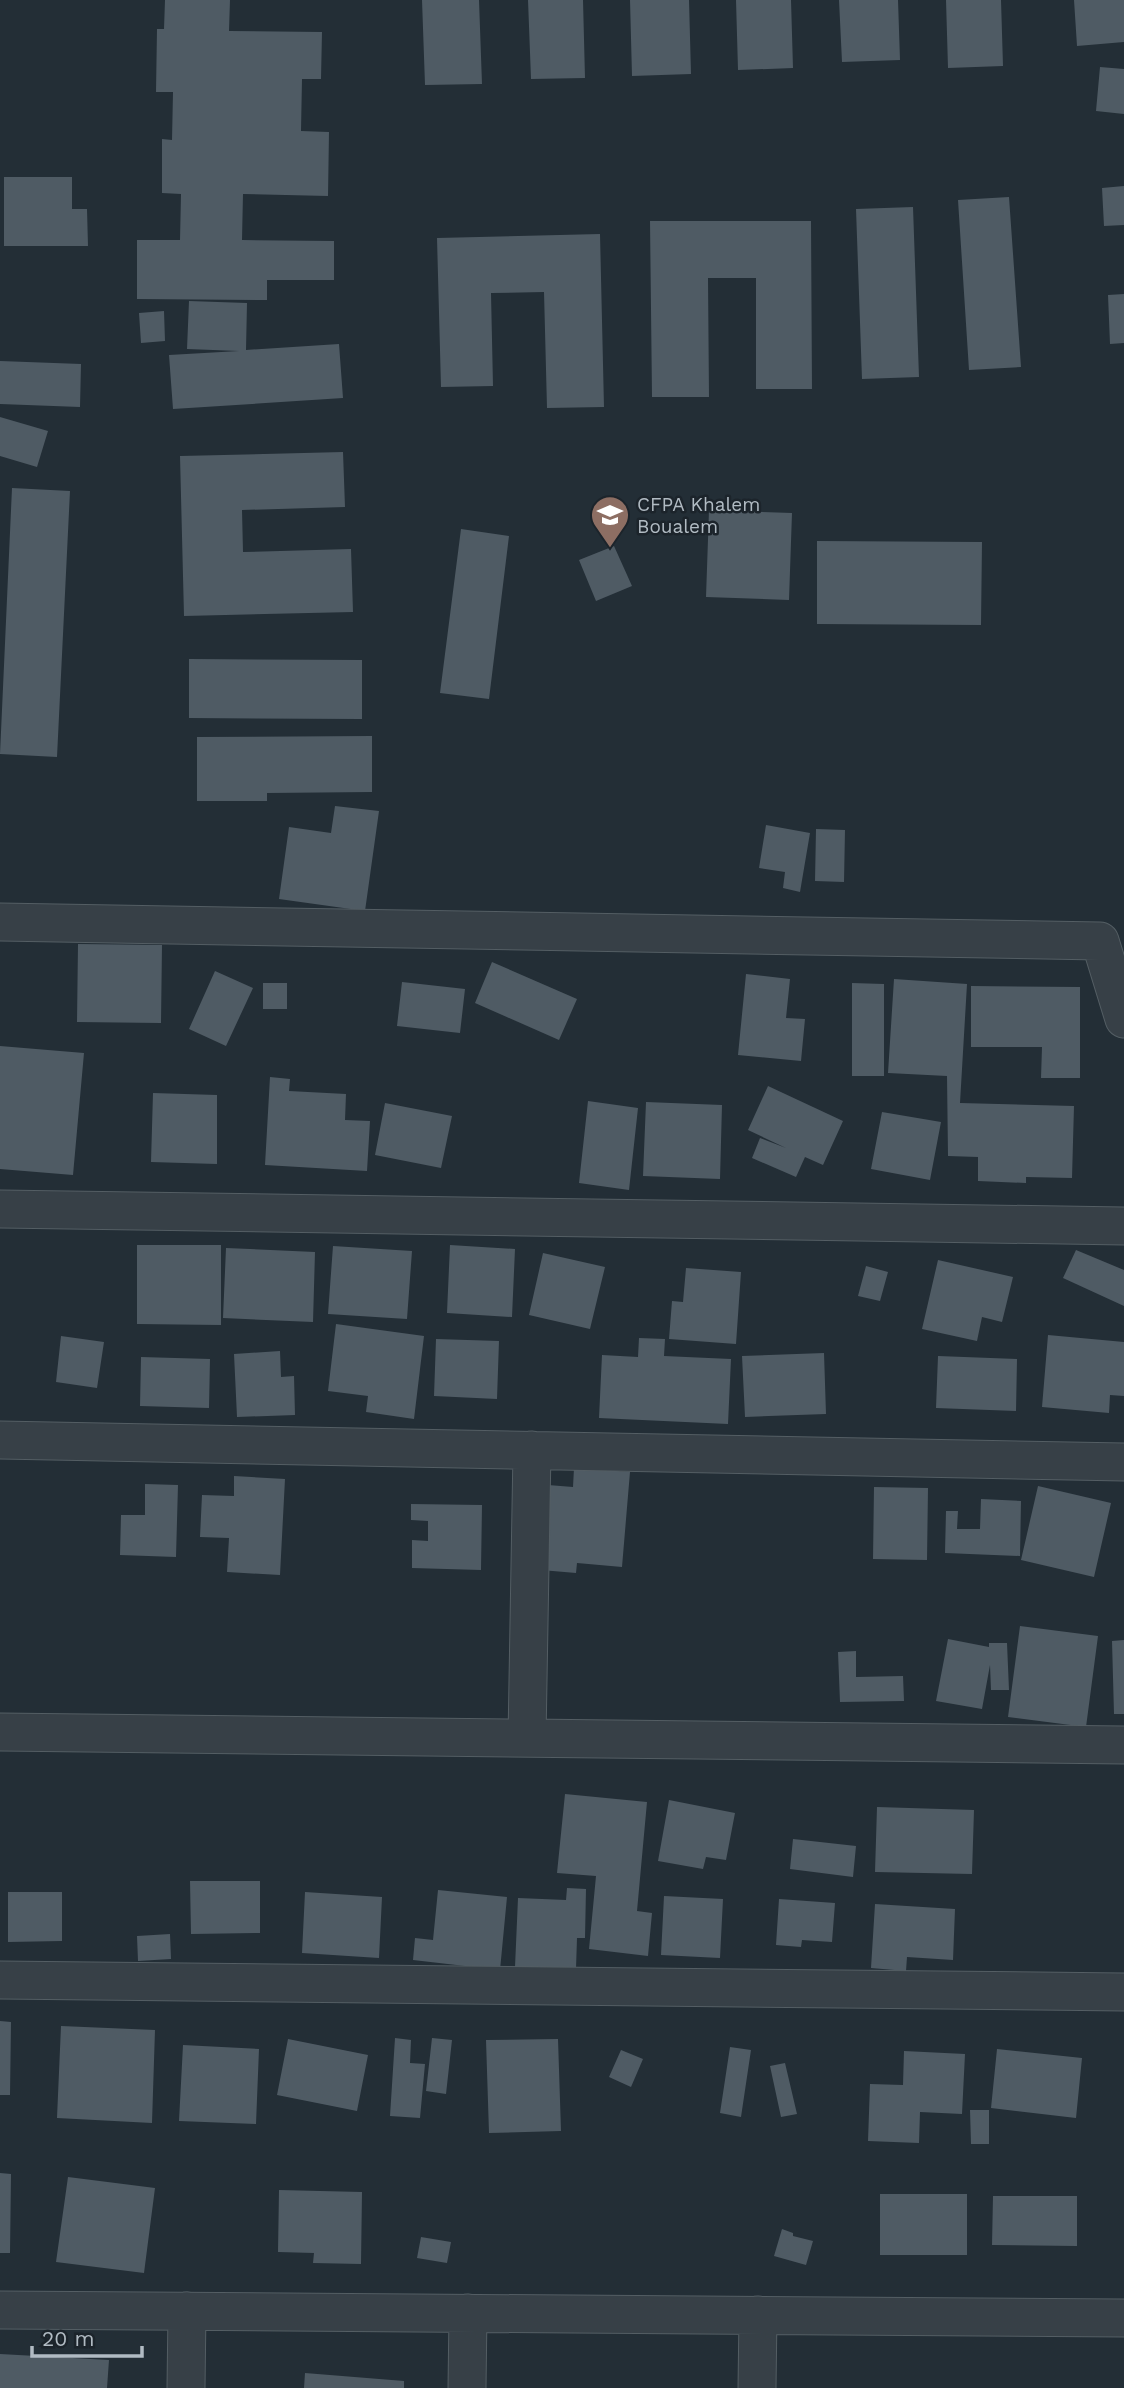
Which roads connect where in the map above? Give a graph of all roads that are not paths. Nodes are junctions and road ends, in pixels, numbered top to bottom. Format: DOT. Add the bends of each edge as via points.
graph roads {
  1 [pos="0,922"];
  2 [pos="1124,1019"];
  3 [pos="0,1209"];
  4 [pos="1124,1226"];
  5 [pos="0,1440"];
  6 [pos="532,1450"];
  7 [pos="1124,1462"];
  8 [pos="0,1732"];
  9 [pos="527,1738"];
  10 [pos="1124,1745"];
  11 [pos="0,1980"];
  12 [pos="1124,1992"];
  13 [pos="0,2310"];
  14 [pos="187,2311"];
  15 [pos="468,2313"];
  16 [pos="758,2315"];
  17 [pos="1124,2318"];
  18 [pos="186,2388"];
  19 [pos="467,2388"];
  20 [pos="757,2388"];
  1 -- 2 [label="street" via="1100,941"];
  3 -- 4 [label="street"];
  5 -- 6 [label="street"];
  6 -- 7 [label="street"];
  6 -- 9 [label="street"];
  8 -- 9 [label="street"];
  9 -- 10 [label="street"];
  11 -- 12 [label="street"];
  13 -- 14 [label="street"];
  14 -- 15 [label="street"];
  14 -- 18 [label="street"];
  15 -- 16 [label="street"];
  15 -- 19 [label="street"];
  16 -- 17 [label="street"];
  16 -- 20 [label="street"];
}
